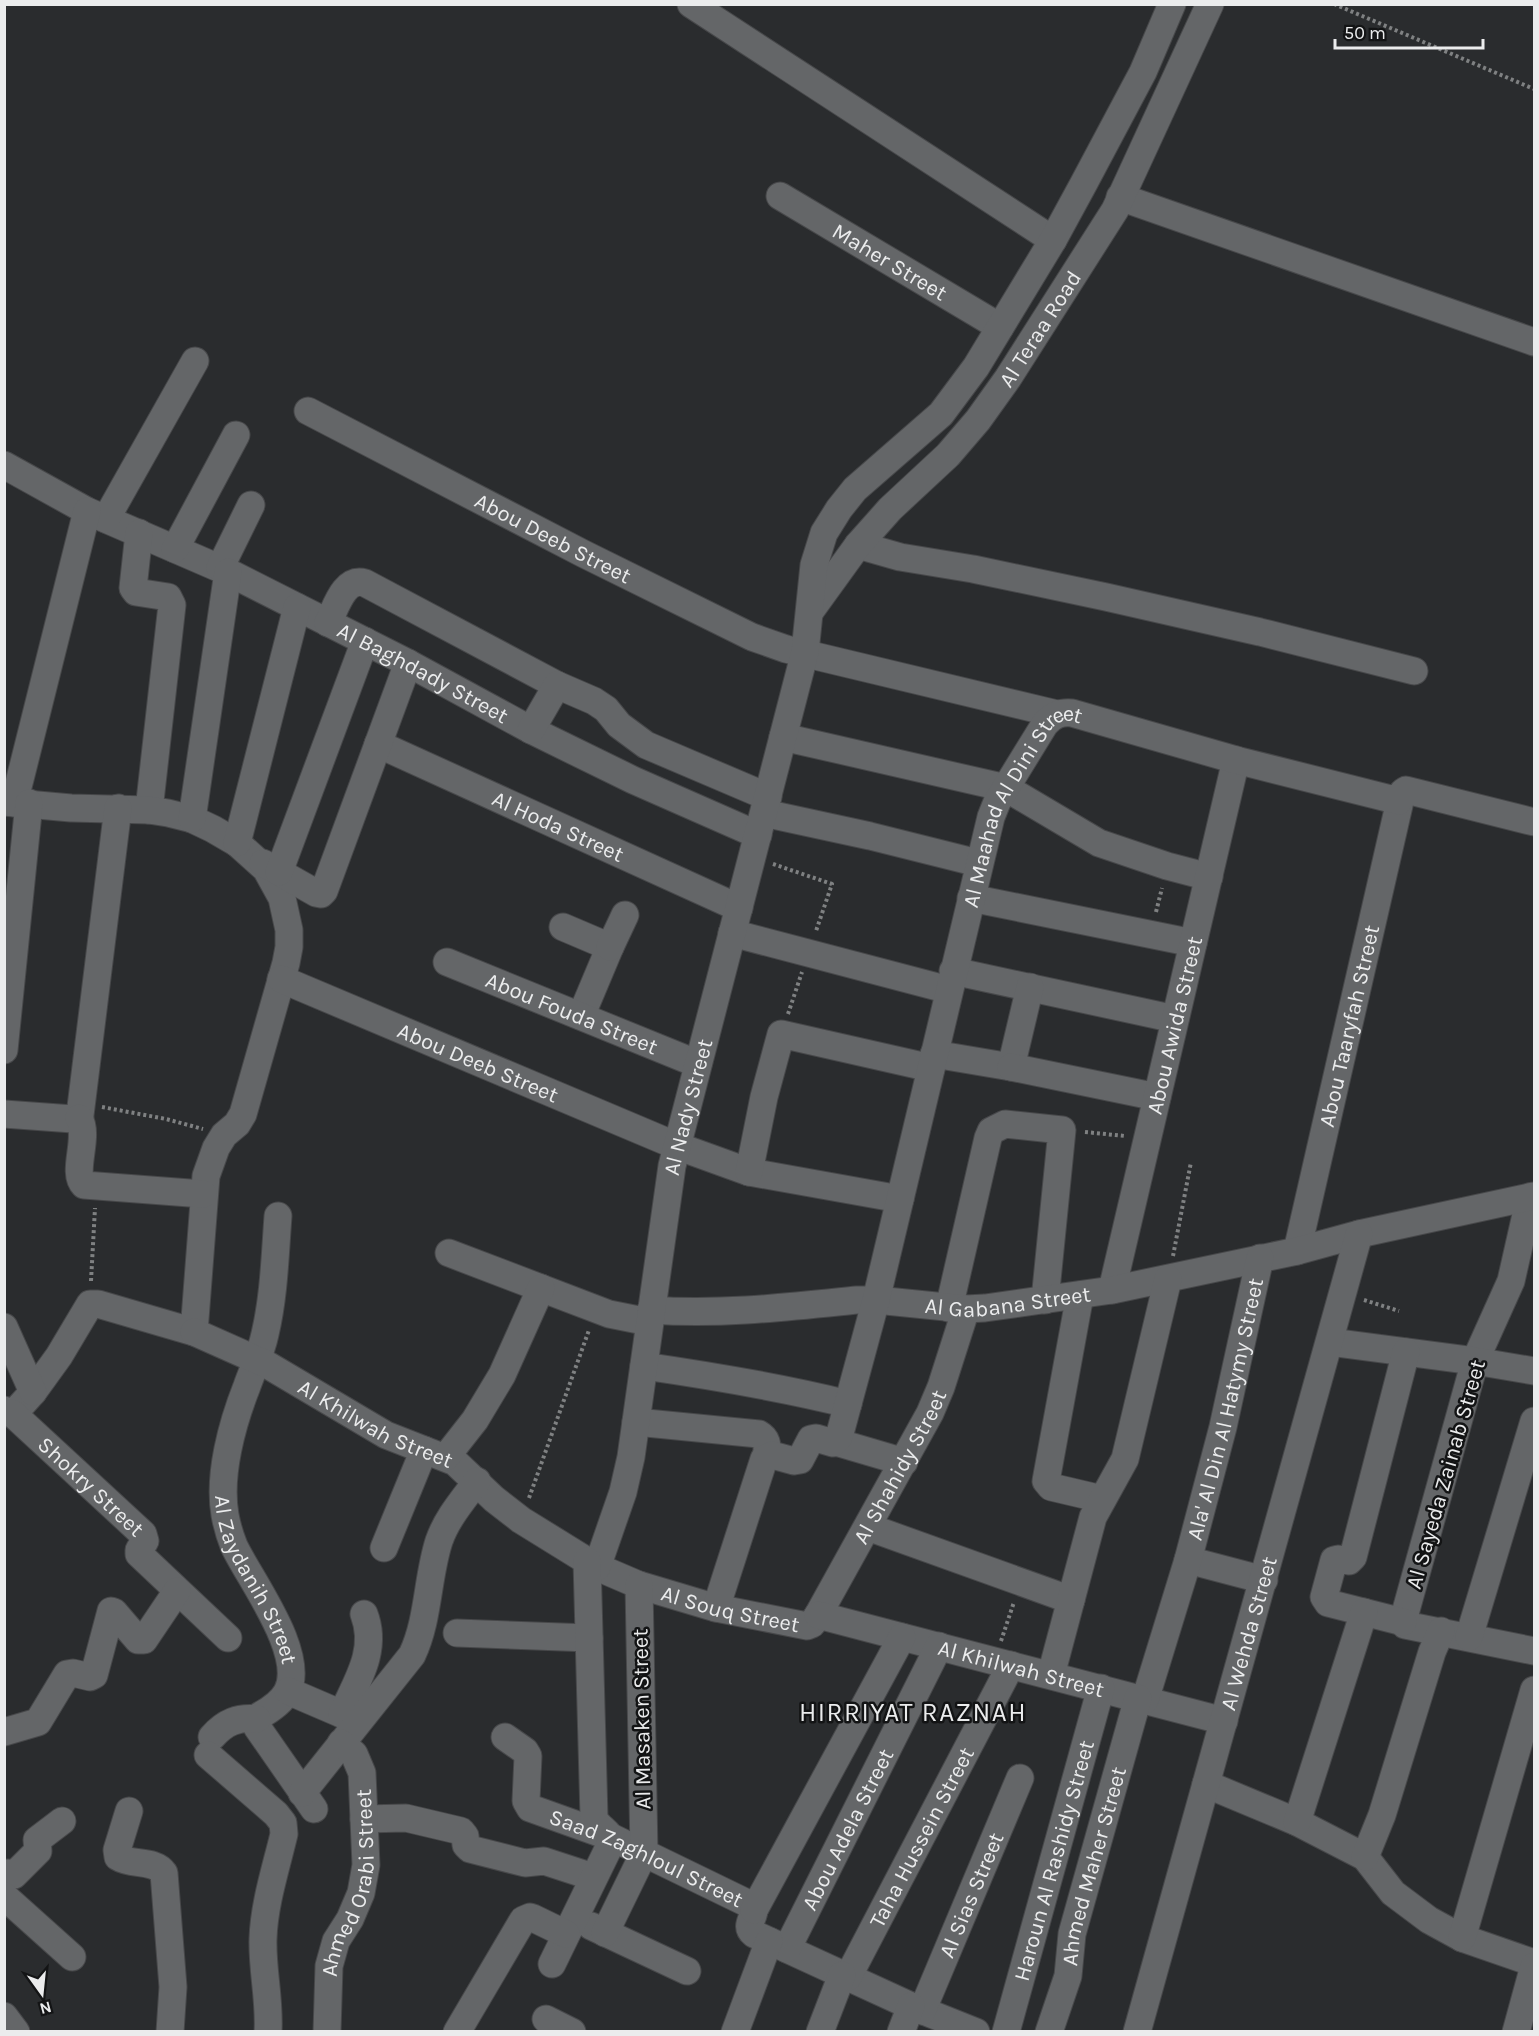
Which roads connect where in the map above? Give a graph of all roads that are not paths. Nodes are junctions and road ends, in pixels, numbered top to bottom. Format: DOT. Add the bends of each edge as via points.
graph roads {
  1 [pos="691,4"];
  2 [pos="1172,4"];
  3 [pos="1210,4"];
  4 [pos="780,196"];
  5 [pos="1120,197"];
  6 [pos="1054,237"];
  7 [pos="1087,255"];
  8 [pos="1000,327"];
  9 [pos="1534,342"];
  10 [pos="195,361"];
  11 [pos="308,411"];
  12 [pos="236,435"];
  13 [pos="4,465"];
  14 [pos="251,505"];
  15 [pos="96,515"];
  16 [pos="140,533"];
  17 [pos="858,545"];
  18 [pos="175,549"];
  19 [pos="224,570"];
  20 [pos="297,607"];
  21 [pos="810,611"];
  22 [pos="328,622"];
  23 [pos="365,641"];
  24 [pos="805,652"];
  25 [pos="408,663"];
  26 [pos="1414,671"];
  27 [pos="557,686"];
  28 [pos="1057,714"];
  29 [pos="531,730"];
  30 [pos="783,737"];
  31 [pos="378,744"];
  32 [pos="1236,760"];
  33 [pos="1006,788"];
  34 [pos="1400,801"];
  35 [pos="16,803"];
  36 [pos="118,808"];
  37 [pos="149,810"];
  38 [pos="763,815"];
  39 [pos="192,819"];
  40 [pos="1534,822"];
  41 [pos="246,850"];
  42 [pos="978,863"];
  43 [pos="279,872"];
  44 [pos="1209,877"];
  45 [pos="971,898"];
  46 [pos="625,915"];
  47 [pos="736,921"];
  48 [pos="563,927"];
  49 [pos="1193,943"];
  50 [pos="610,947"];
  51 [pos="447,962"];
  52 [pos="281,979"];
  53 [pos="951,981"];
  54 [pos="1030,987"];
  55 [pos="581,1016"];
  56 [pos="1175,1019"];
  57 [pos="4,1050"];
  58 [pos="932,1061"];
  59 [pos="698,1064"];
  60 [pos="1011,1067"];
  61 [pos="1157,1097"];
  62 [pos="80,1111"];
  63 [pos="4,1114"];
  64 [pos="677,1146"];
  65 [pos="749,1172"];
  66 [pos="203,1194"];
  67 [pos="1532,1197"];
  68 [pos="900,1199"];
  69 [pos="278,1216"];
  70 [pos="1359,1234"];
  71 [pos="1297,1251"];
  72 [pos="449,1252"];
  73 [pos="1260,1258"];
  74 [pos="1168,1279"];
  75 [pos="541,1288"];
  76 [pos="1112,1290"];
  77 [pos="1080,1295"];
  78 [pos="876,1300"];
  79 [pos="1045,1300"];
  80 [pos="958,1308"];
  81 [pos="650,1316"];
  82 [pos="4,1327"];
  83 [pos="194,1332"];
  84 [pos="1330,1342"];
  85 [pos="1406,1352"];
  86 [pos="10,1356"];
  87 [pos="258,1360"];
  88 [pos="1475,1361"];
  89 [pos="644,1366"];
  90 [pos="1534,1371"];
  91 [pos="33,1392"];
  92 [pos="848,1404"];
  93 [pos="8,1412"];
  94 [pos="1534,1421"];
  95 [pos="636,1422"];
  96 [pos="836,1442"];
  97 [pos="435,1454"];
  98 [pos="767,1456"];
  99 [pos="904,1462"];
  100 [pos="477,1481"];
  101 [pos="1102,1499"];
  102 [pos="868,1527"];
  103 [pos="384,1548"];
  104 [pos="1188,1560"];
  105 [pos="592,1564"];
  106 [pos="1264,1580"];
  107 [pos="639,1585"];
  108 [pos="177,1591"];
  109 [pos="1071,1600"];
  110 [pos="716,1608"];
  111 [pos="1364,1612"];
  112 [pos="364,1614"];
  113 [pos="818,1615"];
  114 [pos="1403,1622"];
  115 [pos="1441,1631"];
  116 [pos="457,1633"];
  117 [pos="903,1637"];
  118 [pos="1469,1637"];
  119 [pos="228,1638"];
  120 [pos="589,1638"];
  121 [pos="939,1647"];
  122 [pos="1534,1652"];
  123 [pos="1003,1663"];
  124 [pos="1051,1675"];
  125 [pos="1101,1688"];
  126 [pos="1534,1690"];
  127 [pos="288,1691"];
  128 [pos="1141,1699"];
  129 [pos="350,1717"];
  130 [pos="257,1719"];
  131 [pos="1224,1721"];
  132 [pos="4,1732"];
  133 [pos="505,1737"];
  134 [pos="341,1743"];
  135 [pos="1020,1778"];
  136 [pos="1206,1784"];
  137 [pos="129,1811"];
  138 [pos="364,1819"];
  139 [pos="62,1821"];
  140 [pos="1297,1822"];
  141 [pos="611,1837"];
  142 [pos="644,1852"];
  143 [pos="1365,1857"];
  144 [pos="4,1876"];
  145 [pos="593,1877"];
  146 [pos="4,1896"];
  147 [pos="754,1910"];
  148 [pos="570,1926"];
  149 [pos="605,1933"];
  150 [pos="1462,1938"];
  151 [pos="778,1945"];
  152 [pos="72,1957"];
  153 [pos="552,1964"];
  154 [pos="1534,1964"];
  155 [pos="687,1971"];
  156 [pos="845,1976"];
  157 [pos="916,2008"];
  158 [pos="4,2016"];
  159 [pos="546,2019"];
  160 [pos="16,2031"];
  161 [pos="170,2031"];
  162 [pos="268,2031"];
  163 [pos="327,2031"];
  164 [pos="457,2031"];
  165 [pos="572,2031"];
  166 [pos="735,2031"];
  167 [pos="820,2031"];
  168 [pos="901,2031"];
  169 [pos="976,2031"];
  170 [pos="1006,2031"];
  171 [pos="1049,2031"];
  172 [pos="1137,2031"];
  173 [pos="1516,2031"];
  1 -- 6 [label="street"];
  2 -- 6 [label="street, Al Teraa Road" via="1143,72"];
  3 -- 5 [label="street, Al Teraa Road"];
  4 -- 8 [label="street, Maher Street"];
  5 -- 7 [label="street, Al Teraa Road"];
  5 -- 9 [label="street"];
  6 -- 7 [label="street"];
  6 -- 8 [label="street, Al Teraa Road"];
  7 -- 17 [label="street, Al Teraa Road" via="978,420"];
  8 -- 21 [label="street, Al Teraa Road" via="940,414 855,489 839,509 824,533 814,565"];
  10 -- 15 [label="street"];
  11 -- 24 [label="street, Abou Deeb Street" via="744,633 769,644"];
  12 -- 18 [label="street"];
  13 -- 15 [label="street, Al Baghdady Street"];
  14 -- 19 [label="street"];
  15 -- 16 [label="street, Al Baghdady Street"];
  15 -- 35 [label="street"];
  16 -- 18 [label="street, Al Baghdady Street"];
  16 -- 37 [label="street" via="133,588 139,593 165,596 172,605"];
  17 -- 21 [label="street, Al Teraa Road"];
  17 -- 26 [label="street" via="900,557 1128,602"];
  18 -- 19 [label="street, Al Baghdady Street"];
  19 -- 20 [label="street, Al Baghdady Street"];
  19 -- 39 [label="street"];
  20 -- 22 [label="street, Al Baghdady Street"];
  20 -- 41 [label="street"];
  21 -- 24 [label="street, Al Teraa Road"];
  22 -- 23 [label="street, Al Baghdady Street"];
  22 -- 27 [label="street" via="352,582 365,583"];
  23 -- 25 [label="street, Al Baghdady Street"];
  23 -- 43 [label="street"];
  24 -- 28 [label="street, Abou Deeb Street"];
  24 -- 30 [label="street, Al Nady Street"];
  25 -- 29 [label="street, Al Baghdady Street"];
  25 -- 31 [label="street"];
  27 -- 29 [label="street"];
  27 -- 38 [label="street" via="594,701 646,745"];
  28 -- 32 [label="street, Al Maahad Al Dini Street" via="1072,712"];
  28 -- 33 [label="street, Al Maahad Al Dini Street" via="1044,724"];
  29 -- 38 [label="street, Al Baghdady Street" via="633,780"];
  30 -- 33 [label="street"];
  30 -- 38 [label="street, Al Nady Street"];
  31 -- 43 [label="street" via="323,893 316,893"];
  31 -- 47 [label="street, Al Hoda Street"];
  32 -- 34 [label="street, Al Maahad Al Dini Street"];
  32 -- 44 [label="street, Abou Awida Street"];
  33 -- 42 [label="street, Al Maahad Al Dini Street" via="991,817"];
  33 -- 44 [label="street" via="1099,843"];
  34 -- 40 [label="street" via="1406,790"];
  34 -- 71 [label="street, Abou Taaryfah Street"];
  35 -- 36 [label="street"];
  35 -- 57 [label="street"];
  36 -- 37 [label="street"];
  36 -- 62 [label="street"];
  37 -- 39 [label="street"];
  38 -- 42 [label="street"];
  38 -- 47 [label="street, Al Nady Street"];
  39 -- 41 [label="street"];
  41 -- 43 [label="street"];
  41 -- 52 [label="street" via="275,883 287,914 289,947"];
  42 -- 45 [label="street, Al Maahad Al Dini Street"];
  44 -- 49 [label="street, Abou Awida Street"];
  45 -- 49 [label="street"];
  45 -- 53 [label="street, Al Maahad Al Dini Street"];
  46 -- 50 [label="street"];
  47 -- 53 [label="street, Al Hoda Street"];
  47 -- 59 [label="street, Al Nady Street"];
  48 -- 50 [label="street"];
  49 -- 56 [label="street, Abou Awida Street"];
  50 -- 55 [label="street"];
  51 -- 55 [label="street, Abou Fouda Street"];
  52 -- 64 [label="street, Abou Deeb Street"];
  52 -- 66 [label="street" via="243,1114 224,1135 210,1162"];
  53 -- 54 [label="street, Al Hoda Street"];
  53 -- 58 [label="street, Al Maahad Al Dini Street"];
  54 -- 56 [label="street, Al Hoda Street"];
  54 -- 60 [label="street"];
  55 -- 59 [label="street, Abou Fouda Street"];
  56 -- 61 [label="street, Abou Awida Street"];
  58 -- 60 [label="street"];
  58 -- 65 [label="street" via="781,1034"];
  58 -- 68 [label="street, Al Maahad Al Dini Street"];
  59 -- 64 [label="street, Al Nady Street"];
  60 -- 61 [label="street"];
  61 -- 76 [label="street, Abou Awida Street"];
  62 -- 63 [label="street" via="73,1119"];
  62 -- 66 [label="street" via="84,1133 80,1179 84,1185"];
  64 -- 65 [label="street, Abou Deeb Street"];
  64 -- 81 [label="street, Al Nady Street"];
  65 -- 68 [label="street, Abou Deeb Street"];
  66 -- 83 [label="street"];
  67 -- 70 [label="street, Al Gabana Street"];
  67 -- 88 [label="street, Al Sayeda Zainab Street" via="1511,1281"];
  68 -- 78 [label="street, Al Maahad Al Dini Street"];
  69 -- 87 [label="street, Al Zaydanih Street" via="270,1313"];
  70 -- 71 [label="street, Al Gabana Street"];
  70 -- 84 [label="street, Al Wehda Street"];
  71 -- 73 [label="street, Al Gabana Street"];
  72 -- 75 [label="street, Al Gabana Street"];
  73 -- 74 [label="street, Al Gabana Street"];
  73 -- 104 [label="street, Ala' Al Din Al Hatymy Street" via="1223,1427"];
  74 -- 76 [label="street, Al Gabana Street"];
  74 -- 101 [label="street" via="1125,1459"];
  75 -- 81 [label="street, Al Gabana Street" via="622,1318"];
  75 -- 97 [label="street" via="502,1375 475,1420"];
  76 -- 77 [label="street, Al Gabana Street"];
  77 -- 79 [label="street, Al Gabana Street"];
  77 -- 101 [label="street" via="1046,1481 1051,1487"];
  78 -- 80 [label="street, Al Gabana Street"];
  78 -- 81 [label="street, Al Gabana Street"];
  78 -- 92 [label="street, Al Maahad Al Dini Street"];
  79 -- 80 [label="street, Al Gabana Street"];
  79 -- 80 [label="street, Al Shahidy Street" via="1062,1130 1005,1124 992,1131"];
  80 -- 99 [label="street, Al Shahidy Street" via="941,1387"];
  81 -- 89 [label="street, Al Nady Street"];
  82 -- 86 [label="street"];
  83 -- 87 [label="street, Al Khilwah Street"];
  83 -- 91 [label="street, Al Khilwah Street" via="90,1304"];
  84 -- 85 [label="street"];
  84 -- 106 [label="street, Al Wehda Street"];
  85 -- 88 [label="street"];
  85 -- 111 [label="street" via="1353,1557 1348,1561 1334,1560 1324,1594 1329,1603"];
  86 -- 91 [label="street"];
  87 -- 97 [label="street, Al Khilwah Street" via="368,1425"];
  87 -- 127 [label="street, Al Zaydanih Street" via="233,1430 223,1506 234,1545 287,1647 291,1669"];
  88 -- 90 [label="street"];
  88 -- 114 [label="street, Al Sayeda Zainab Street"];
  89 -- 92 [label="street" via="769,1386"];
  89 -- 95 [label="street, Al Nady Street"];
  91 -- 93 [label="street"];
  92 -- 96 [label="street, Al Maahad Al Dini Street"];
  93 -- 108 [label="street, Shokry Street" via="143,1534 145,1541 139,1554"];
  94 -- 118 [label="street"];
  95 -- 98 [label="street" via="759,1434 767,1442"];
  95 -- 105 [label="street, Al Nady Street" via="623,1492"];
  96 -- 98 [label="street" via="811,1439 797,1461"];
  96 -- 99 [label="street"];
  97 -- 100 [label="street, Al Khilwah Street" via="465,1469"];
  97 -- 103 [label="street"];
  98 -- 110 [label="street"];
  99 -- 102 [label="street, Al Shahidy Street"];
  100 -- 105 [label="street, Al Khilwah Street" via="520,1521"];
  100 -- 129 [label="street" via="450,1518 439,1542 423,1624 412,1655"];
  101 -- 109 [label="street" via="1093,1516"];
  102 -- 109 [label="street"];
  102 -- 113 [label="street, Al Shahidy Street"];
  104 -- 106 [label="street"];
  104 -- 128 [label="street, Ahmed Maher Street"];
  105 -- 107 [label="street, Al Khilwah Street"];
  105 -- 120 [label="street"];
  106 -- 131 [label="street, Al Wehda Street"];
  107 -- 110 [label="street, Al Souq Street"];
  107 -- 142 [label="street, Al Masaken Street"];
  108 -- 119 [label="street, Shokry Street"];
  108 -- 132 [label="street" via="144,1640 138,1640 111,1611 94,1675 67,1674 38,1722"];
  109 -- 124 [label="street"];
  110 -- 113 [label="street, Al Souq Street" via="807,1626"];
  111 -- 114 [label="street"];
  111 -- 140 [label="street"];
  112 -- 129 [label="street" via="370,1633 369,1654"];
  113 -- 117 [label="street, Al Khilwah Street"];
  114 -- 115 [label="street"];
  115 -- 118 [label="street"];
  115 -- 143 [label="street"];
  116 -- 120 [label="street"];
  117 -- 121 [label="street, Al Khilwah Street"];
  117 -- 147 [label="street"];
  118 -- 122 [label="street"];
  120 -- 141 [label="street" via="594,1817"];
  121 -- 123 [label="street, Al Khilwah Street"];
  121 -- 151 [label="street, Abou Adela Street"];
  123 -- 124 [label="street, Al Khilwah Street"];
  123 -- 156 [label="street, Taha Hussein Street"];
  124 -- 125 [label="street, Al Khilwah Street"];
  125 -- 128 [label="street, Al Khilwah Street"];
  125 -- 170 [label="street, Haroun Al Rashidy Street"];
  126 -- 150 [label="street"];
  127 -- 129 [label="street"];
  127 -- 130 [label="street, Al Zaydanih Street"];
  128 -- 131 [label="street, Al Khilwah Street"];
  128 -- 171 [label="street, Ahmed Maher Street" via="1072,1934 1068,1976"];
  129 -- 134 [label="street"];
  130 -- 134 [label="street" via="257,1727 308,1801"];
  130 -- 162 [label="street" via="237,1719 219,1729 210,1746 276,1814 284,1829 263,1938"];
  131 -- 136 [label="street, Al Wehda Street"];
  133 -- 141 [label="street, Saad Zaghloul Street" via="528,1756 526,1801 530,1808"];
  134 -- 138 [label="street, Ahmed Orabi Street" via="354,1754 360,1766"];
  135 -- 157 [label="street, Al Sias Street"];
  136 -- 140 [label="street"];
  136 -- 172 [label="street, Al Wehda Street"];
  137 -- 161 [label="street" via="118,1857 156,1866 164,1873 173,1987"];
  138 -- 145 [label="street" via="406,1818 461,1831 470,1849 525,1863 548,1862"];
  138 -- 163 [label="street, Ahmed Orabi Street" via="365,1880 332,1953"];
  139 -- 144 [label="street" via="37,1840 38,1851 14,1875"];
  140 -- 143 [label="street"];
  141 -- 142 [label="street, Saad Zaghloul Street"];
  141 -- 145 [label="street"];
  142 -- 147 [label="street, Saad Zaghloul Street"];
  142 -- 149 [label="street"];
  143 -- 150 [label="street" via="1393,1893"];
  145 -- 148 [label="street"];
  146 -- 152 [label="street"];
  147 -- 151 [label="street, Saad Zaghloul Street" via="749,1928"];
  148 -- 149 [label="street"];
  148 -- 153 [label="street"];
  148 -- 164 [label="street" via="530,1917 523,1920"];
  149 -- 155 [label="street"];
  150 -- 154 [label="street"];
  151 -- 156 [label="street, Saad Zaghloul Street"];
  151 -- 166 [label="street, Abou Adela Street"];
  154 -- 173 [label="street"];
  156 -- 157 [label="street, Saad Zaghloul Street"];
  156 -- 167 [label="street, Taha Hussein Street"];
  157 -- 168 [label="street, Al Sias Street"];
  157 -- 169 [label="street, Saad Zaghloul Street"];
  158 -- 160 [label="street"];
  159 -- 165 [label="street"];
}
